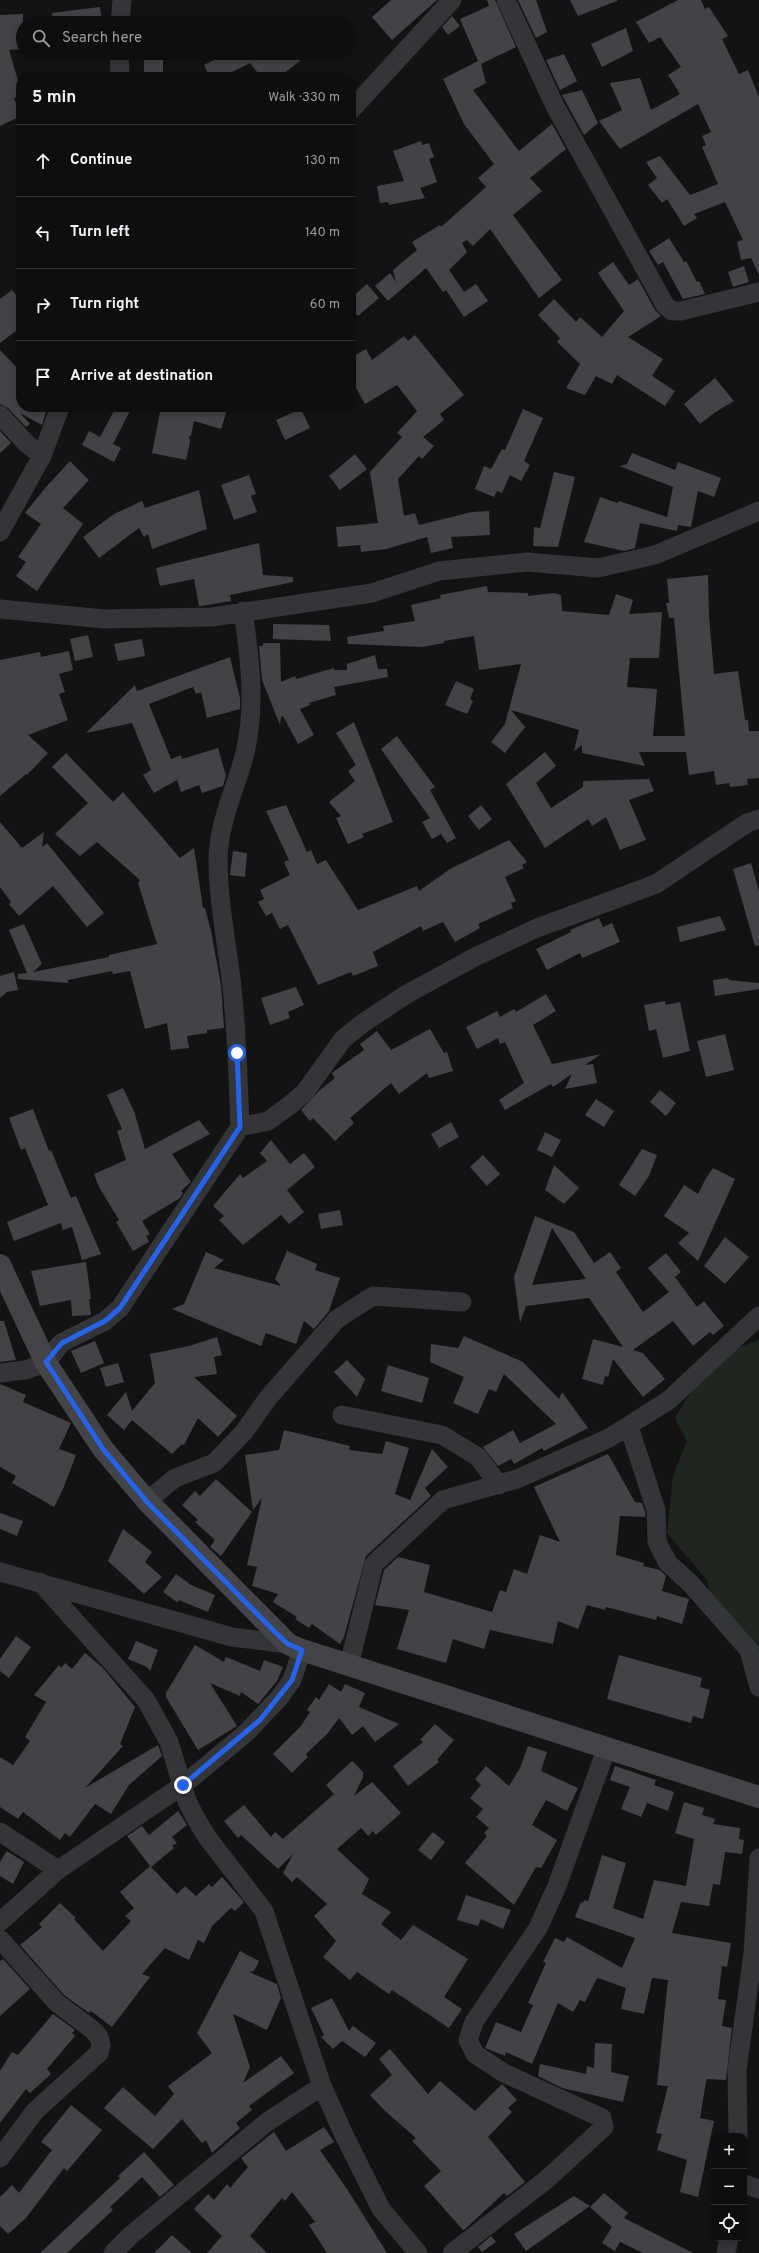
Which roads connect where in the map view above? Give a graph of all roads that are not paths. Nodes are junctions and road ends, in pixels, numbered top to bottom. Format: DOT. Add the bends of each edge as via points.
graph roads {
  1 [pos="122,0"];
  2 [pos="452,0"];
  3 [pos="506,0"];
  4 [pos="121,16"];
  5 [pos="119,60"];
  6 [pos="120,72"];
  7 [pos="356,105"];
  8 [pos="759,292"];
  9 [pos="58,412"];
  10 [pos="0,416"];
  11 [pos="42,456"];
  12 [pos="759,511"];
  13 [pos="0,532"];
  14 [pos="0,609"];
  15 [pos="243,611"];
  16 [pos="759,819"];
  17 [pos="240,1127"];
  18 [pos="0,1265"];
  19 [pos="462,1302"];
  20 [pos="759,1316"];
  21 [pos="46,1362"];
  22 [pos="0,1373"];
  23 [pos="342,1415"];
  24 [pos="629,1427"];
  25 [pos="499,1485"];
  26 [pos="147,1502"];
  27 [pos="0,1572"];
  28 [pos="40,1582"];
  29 [pos="295,1647"];
  30 [pos="348,1665"];
  31 [pos="759,1687"];
  32 [pos="607,1747"];
  33 [pos="183,1785"];
  34 [pos="759,1797"];
  35 [pos="0,1832"];
  36 [pos="759,1858"];
  37 [pos="58,1870"];
  38 [pos="0,1922"];
  39 [pos="0,1939"];
  40 [pos="322,2086"];
  41 [pos="738,2133"];
  42 [pos="0,2158"];
  43 [pos="747,2185"];
  44 [pos="759,2189"];
  45 [pos="728,2241"];
  46 [pos="114,2253"];
  47 [pos="418,2253"];
  48 [pos="452,2253"];
  49 [pos="726,2253"];
  1 -- 4 [label="street"];
  2 -- 7 [label="street"];
  3 -- 8 [label="street" via="555,106 665,305 672,311 681,311"];
  5 -- 6 [label="street"];
  9 -- 11 [label="street"];
  10 -- 11 [label="street"];
  11 -- 13 [label="street"];
  12 -- 15 [label="street" via="655,555 598,568 526,562 439,571 372,593"];
  14 -- 15 [label="street" via="104,619 212,617"];
  15 -- 17 [label="street" via="251,664 245,751 224,820 218,857 219,885 232,980"];
  16 -- 17 [label="street" via="747,823 723,838 656,884 537,928 406,994 343,1039 305,1092 290,1105 268,1121"];
  17 -- 21 [label="street" via="120,1308 105,1321 62,1343"];
  18 -- 21 [label="street"];
  19 -- 26 [label="street" via="373,1296 337,1318 268,1398 244,1432 214,1463 175,1478"];
  20 -- 24 [label="street" via="670,1400"];
  21 -- 22 [label="street" via="25,1370"];
  21 -- 26 [label="street" via="103,1449"];
  23 -- 25 [label="street" via="442,1435 478,1457"];
  24 -- 25 [label="street"];
  24 -- 31 [label="street" via="656,1510 657,1542 668,1563 691,1584 749,1650"];
  25 -- 30 [label="street" via="443,1500 374,1564"];
  26 -- 29 [label="street"];
  27 -- 28 [label="street"];
  28 -- 29 [label="street" via="232,1637"];
  28 -- 33 [label="street" via="146,1700 169,1742"];
  29 -- 30 [label="street"];
  29 -- 33 [label="street" via="292,1680 260,1720"];
  30 -- 32 [label="street"];
  32 -- 34 [label="street"];
  32 -- 48 [label="street" via="557,1886 541,1921 474,2022 468,2040 475,2054 504,2073 602,2118 604,2127 546,2180"];
  33 -- 37 [label="street"];
  33 -- 40 [label="street" via="187,1801 207,1837 264,1911"];
  35 -- 37 [label="street"];
  36 -- 41 [label="street" via="753,1954 737,2070"];
  37 -- 38 [label="street"];
  39 -- 42 [label="street" via="57,2003 93,2030 101,2045 99,2052 35,2112"];
  40 -- 46 [label="street" via="267,2122 130,2236"];
  40 -- 47 [label="street" via="381,2209"];
  43 -- 44 [label="street"];
  45 -- 49 [label="street"];
}
